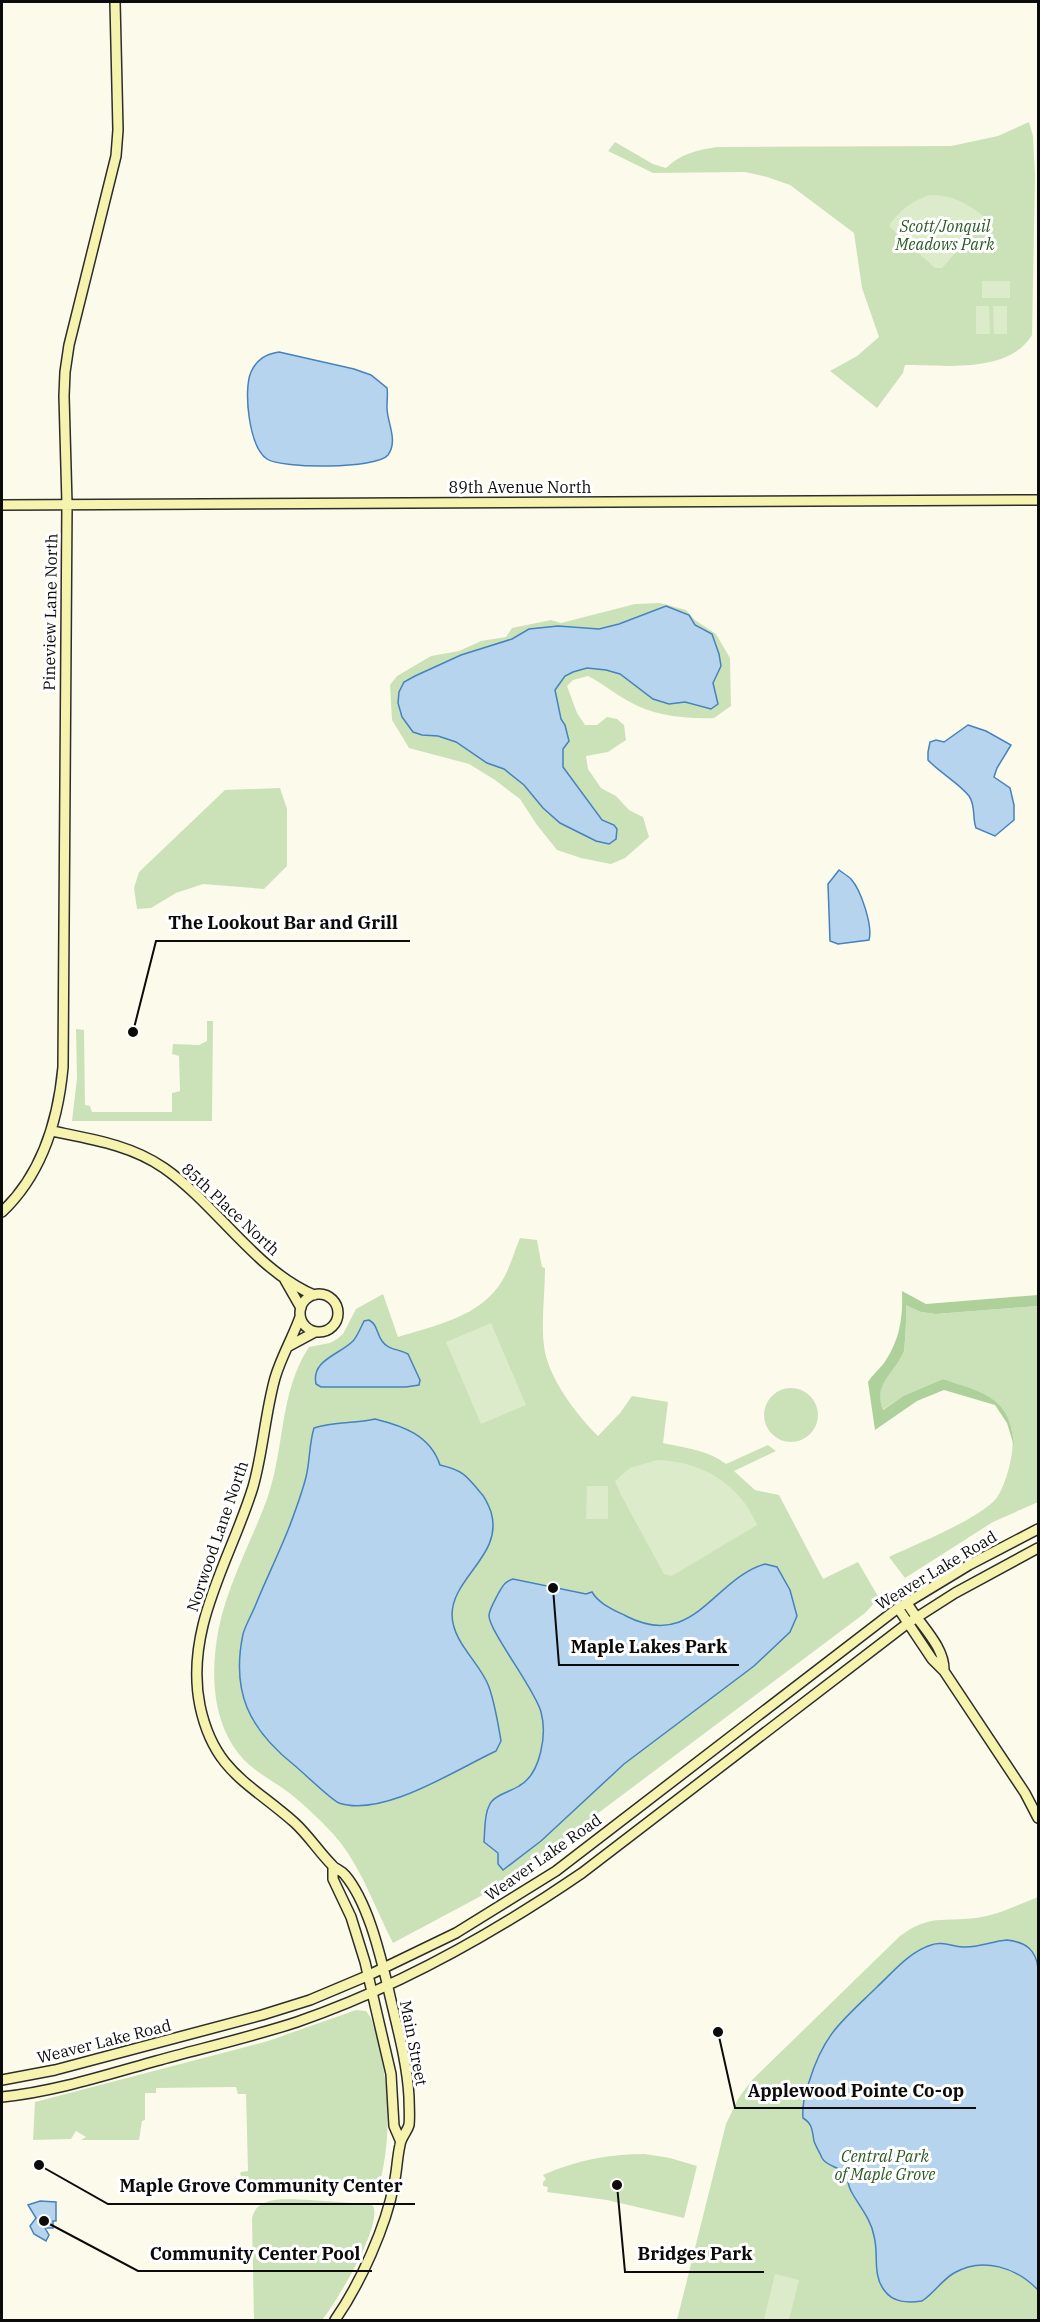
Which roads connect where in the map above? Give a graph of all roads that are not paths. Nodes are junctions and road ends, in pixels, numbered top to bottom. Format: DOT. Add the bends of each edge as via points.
graph roads {
  1 [pos="115,2"];
  2 [pos="1038,500"];
  3 [pos="66,504"];
  4 [pos="2,505"];
  5 [pos="52,1131"];
  6 [pos="2,1212"];
  7 [pos="285,1280"];
  8 [pos="314,1295"];
  9 [pos="301,1312"];
  10 [pos="315,1332"];
  11 [pos="290,1346"];
  12 [pos="1038,1529"];
  13 [pos="1038,1548"];
  14 [pos="902,1605"];
  15 [pos="912,1620"];
  16 [pos="1038,1818"];
  17 [pos="333,1867"];
  18 [pos="383,1969"];
  19 [pos="367,1976"];
  20 [pos="387,1986"];
  21 [pos="372,1992"];
  22 [pos="2,2080"];
  23 [pos="2,2097"];
  24 [pos="400,2140"];
  25 [pos="335,2320"];
  1 -- 3 [label="street, Pineview Lane North" via="116,156 65,372"];
  2 -- 3 [label="street, 89th Avenue North"];
  3 -- 4 [label="street, 89th Avenue North"];
  3 -- 5 [label="street, Pineview Lane North" via="63,1067"];
  5 -- 6 [label="street, Pineview Lane North" via="28,1181"];
  5 -- 7 [label="street, 85th Place North" via="128,1149 163,1168"];
  7 -- 8 [label="street, 85th Place North"];
  7 -- 9 [label="street, 85th Place North"];
  8 -- 9 [label="street" via="307,1298"];
  8 -- 10 [label="street" via="328,1296 338,1311 332,1327"];
  9 -- 10 [label="street" via="307,1328"];
  9 -- 11 [label="street, Norwood Lane North"];
  10 -- 11 [label="street"];
  11 -- 17 [label="street, Norwood Lane North" via="275,1378 253,1486 209,1604 200,1642 198,1694 205,1724 226,1765 308,1835"];
  12 -- 14 [label="street, Weaver Lake Road" via="969,1564"];
  13 -- 15 [label="street, Weaver Lake Road"];
  14 -- 15 [label="street"];
  14 -- 18 [label="street, Weaver Lake Road" via="556,1871 456,1934"];
  15 -- 16 [label="street" via="937,1666 944,1671"];
  15 -- 20 [label="street, Weaver Lake Road" via="582,1873 510,1921"];
  17 -- 18 [label="street, Norwood Lane North" via="343,1872 363,1906"];
  17 -- 19 [label="street, Norwood Lane North" via="333,1879 359,1939"];
  18 -- 19 [label="street, Weaver Lake Road"];
  18 -- 20 [label="street, Norwood Lane North"];
  19 -- 21 [label="street, Norwood Lane North"];
  19 -- 22 [label="street, Weaver Lake Road" via="262,2015 55,2070"];
  20 -- 21 [label="street, Weaver Lake Road"];
  20 -- 24 [label="street, Main Street" via="409,2097 409,2126"];
  21 -- 23 [label="street, Weaver Lake Road" via="295,2022 213,2046"];
  21 -- 24 [label="street, Main Street" via="391,2074 394,2126"];
  24 -- 25 [label="street, Main Street" via="394,2186 379,2230 356,2285"];
}
